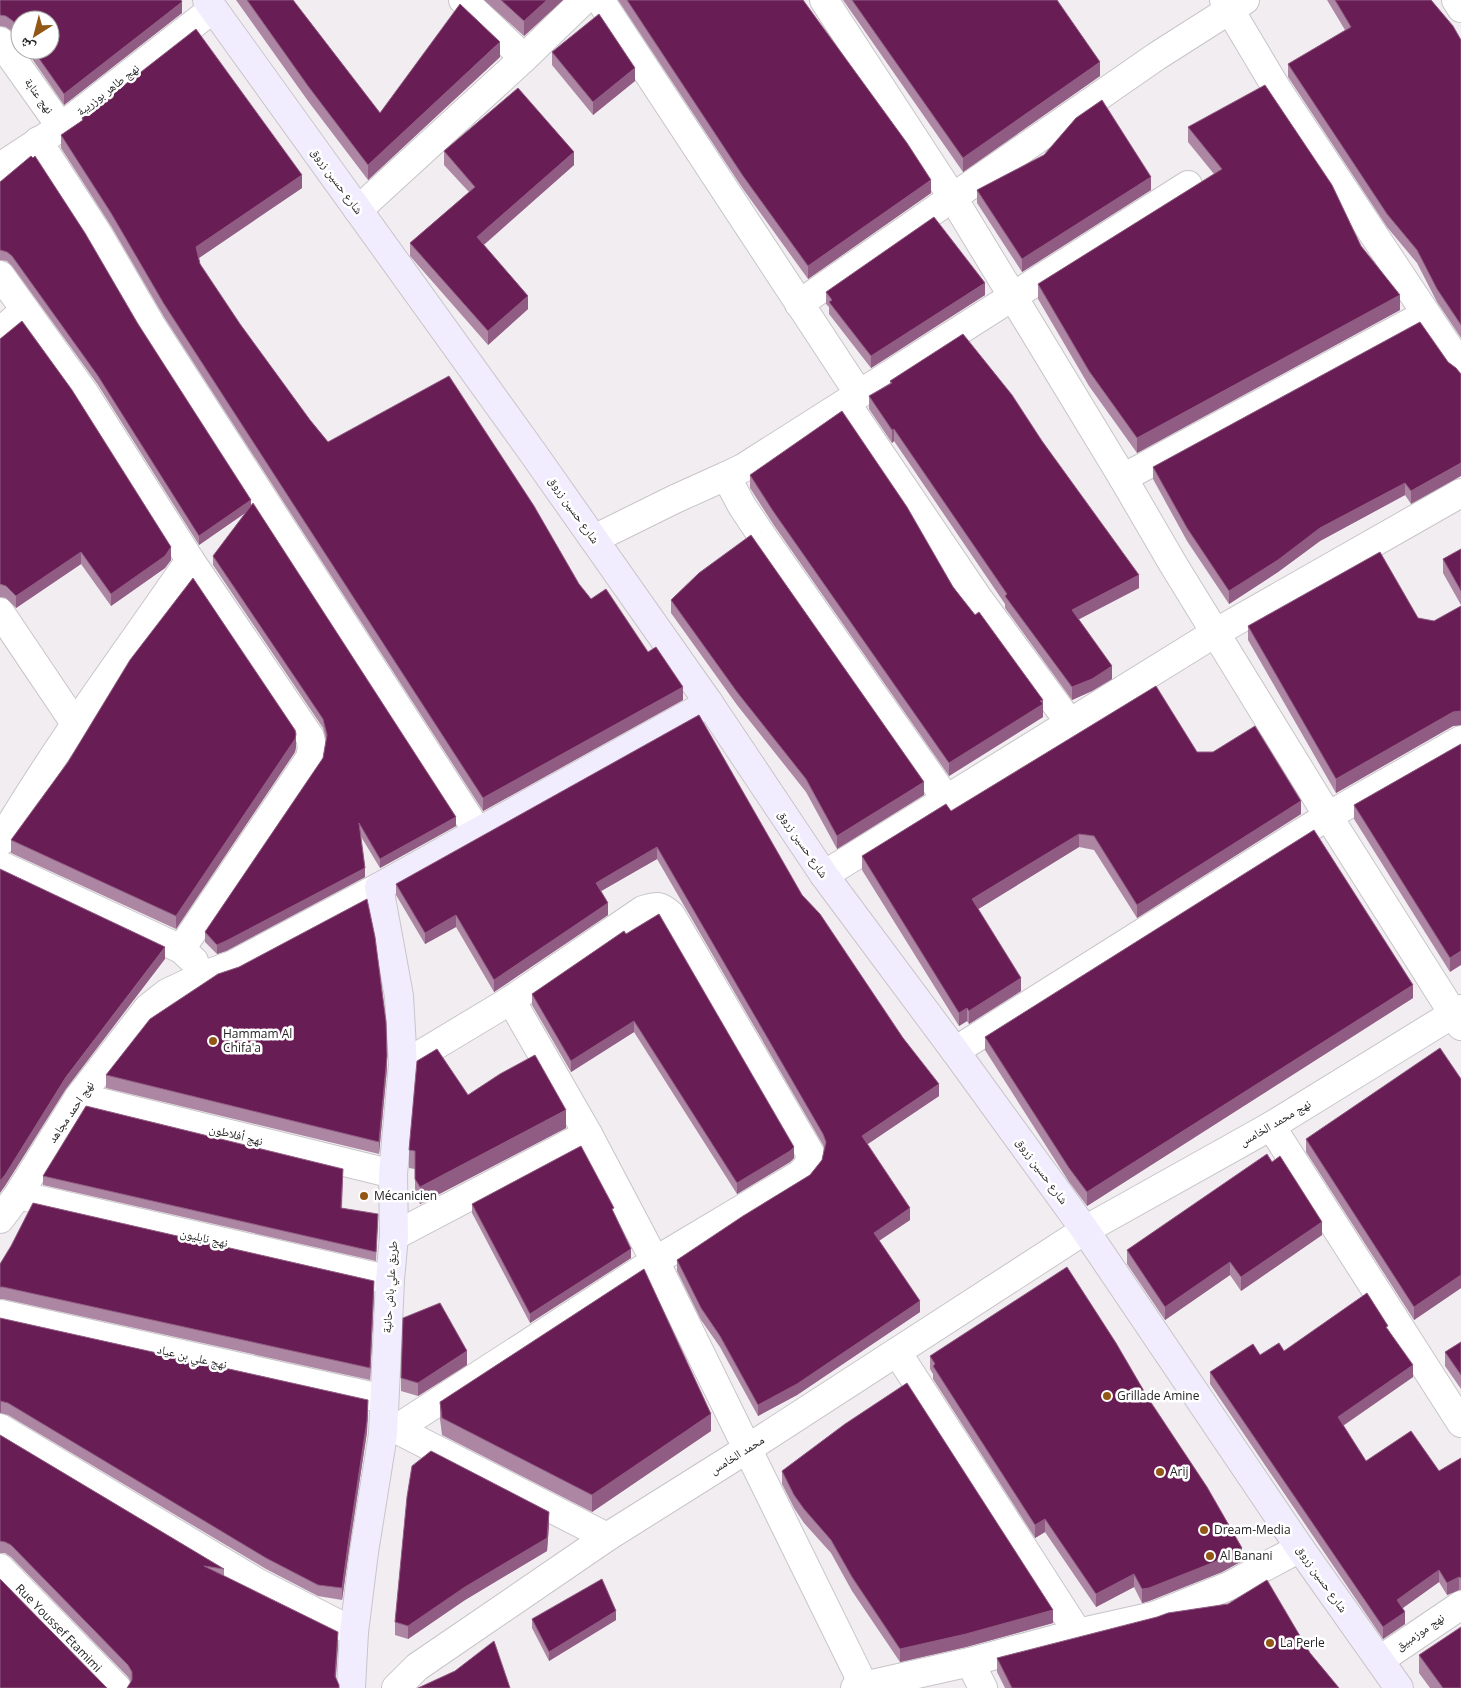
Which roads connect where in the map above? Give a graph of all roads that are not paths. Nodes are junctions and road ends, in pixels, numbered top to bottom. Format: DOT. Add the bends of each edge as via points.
graph roads {
  1 [pos="464,0"];
  2 [pos="584,0"];
  3 [pos="600,0"];
  4 [pos="824,0"];
  5 [pos="1456,0"];
  6 [pos="210,4"];
  7 [pos="1233,4"];
  8 [pos="1461,8"];
  9 [pos="0,41"];
  10 [pos="524,58"];
  11 [pos="61,127"];
  12 [pos="38,141"];
  13 [pos="0,167"];
  14 [pos="1188,185"];
  15 [pos="953,198"];
  16 [pos="358,210"];
  17 [pos="0,275"];
  18 [pos="1012,296"];
  19 [pos="799,304"];
  20 [pos="25,310"];
  21 [pos="1426,314"];
  22 [pos="0,332"];
  23 [pos="1461,366"];
  24 [pos="852,398"];
  25 [pos="726,476"];
  26 [pos="1123,478"];
  27 [pos="1461,493"];
  28 [pos="594,539"];
  29 [pos="190,560"];
  30 [pos="0,612"];
  31 [pos="1215,633"];
  32 [pos="709,702"];
  33 [pos="1070,723"];
  34 [pos="76,725"];
  35 [pos="1461,740"];
  36 [pos="946,800"];
  37 [pos="1328,816"];
  38 [pos="478,832"];
  39 [pos="0,842"];
  40 [pos="0,865"];
  41 [pos="824,875"];
  42 [pos="379,887"];
  43 [pos="181,949"];
  44 [pos="208,974"];
  45 [pos="510,1000"];
  46 [pos="1459,1017"];
  47 [pos="956,1051"];
  48 [pos="403,1065"];
  49 [pos="79,1097"];
  50 [pos="1271,1126"];
  51 [pos="588,1134"];
  52 [pos="393,1174"];
  53 [pos="7,1205"];
  54 [pos="1085,1230"];
  55 [pos="394,1236"];
  56 [pos="655,1261"];
  57 [pos="390,1280"];
  58 [pos="0,1314"];
  59 [pos="897,1352"];
  60 [pos="384,1399"];
  61 [pos="1461,1424"];
  62 [pos="0,1428"];
  63 [pos="390,1432"];
  64 [pos="747,1449"];
  65 [pos="607,1537"];
  66 [pos="1300,1548"];
  67 [pos="0,1568"];
  68 [pos="1461,1605"];
  69 [pos="354,1632"];
  70 [pos="1078,1633"];
  71 [pos="1380,1660"];
  72 [pos="970,1662"];
  73 [pos="861,1687"];
  74 [pos="117,1688"];
  75 [pos="351,1688"];
  76 [pos="396,1688"];
  77 [pos="983,1688"];
  78 [pos="1399,1688"];
  1 -- 10 [label="street"];
  2 -- 10 [label="street"];
  3 -- 19 [label="street"];
  4 -- 15 [label="street"];
  5 -- 8 [label="street"];
  6 -- 11 [label="street, نهج طاهر بوزريبة"];
  6 -- 16 [label="street, شارع حسين زروق"];
  7 -- 15 [label="street"];
  7 -- 21 [label="street" via="1277,90"];
  9 -- 11 [label="street, نهج عنابة"];
  10 -- 16 [label="street"];
  11 -- 12 [label="street, نهج طاهر بوزريبة"];
  12 -- 13 [label="street, نهج طاهر بوزريبة"];
  12 -- 38 [label="street" via="98,234 150,325"];
  14 -- 18 [label="street"];
  15 -- 18 [label="street"];
  15 -- 19 [label="street"];
  16 -- 28 [label="street, شارع حسين زروق"];
  17 -- 20 [label="street"];
  18 -- 24 [label="street"];
  18 -- 26 [label="street"];
  19 -- 24 [label="street"];
  20 -- 22 [label="street"];
  20 -- 29 [label="street" via="85,394"];
  21 -- 23 [label="street"];
  21 -- 26 [label="street"];
  24 -- 25 [label="street"];
  24 -- 33 [label="street" via="978,598"];
  25 -- 28 [label="street"];
  25 -- 36 [label="street" via="755,526"];
  26 -- 31 [label="street"];
  27 -- 31 [label="street"];
  28 -- 32 [label="street, شارع حسين زروق"];
  29 -- 34 [label="street"];
  29 -- 43 [label="street" via="305,729 312,747 310,758"];
  30 -- 34 [label="street"];
  31 -- 33 [label="street"];
  31 -- 37 [label="street"];
  32 -- 38 [label="street"];
  32 -- 41 [label="street, شارع حسين زروق"];
  33 -- 36 [label="street"];
  34 -- 39 [label="street"];
  35 -- 37 [label="street"];
  36 -- 41 [label="street"];
  37 -- 46 [label="street"];
  37 -- 47 [label="street"];
  38 -- 42 [label="street"];
  40 -- 43 [label="street"];
  41 -- 47 [label="street, شارع حسين زروق"];
  42 -- 44 [label="street, نهج احمد مجاهد" via="232,965"];
  42 -- 48 [label="street, طريق علي باش حانبة" via="399,996"];
  43 -- 44 [label="street"];
  44 -- 49 [label="street, نهج احمد مجاهد" via="167,993 148,1008"];
  45 -- 48 [label="street"];
  45 -- 51 [label="street"];
  45 -- 56 [label="street" via="643,910 655,906 663,908 671,914 810,1153 806,1169 799,1175"];
  46 -- 50 [label="street, نهج محمد الخامس"];
  47 -- 54 [label="street, شارع حسين زروق"];
  48 -- 52 [label="street, طريق علي باش حانبة"];
  49 -- 52 [label="street, نهج أفلاطون"];
  49 -- 53 [label="street, نهج احمد مجاهد"];
  50 -- 54 [label="street, نهج محمد الخامس"];
  50 -- 61 [label="street"];
  51 -- 55 [label="street"];
  51 -- 56 [label="street"];
  52 -- 55 [label="street, طريق علي باش حانبة"];
  53 -- 57 [label="street, نهج نابليون"];
  54 -- 59 [label="street, محمد الخامس"];
  54 -- 66 [label="street, شارع حسين زروق"];
  55 -- 57 [label="street, طريق علي باش حانبة"];
  56 -- 63 [label="street"];
  56 -- 64 [label="street"];
  57 -- 60 [label="street, طريق علي باش حانبة"];
  58 -- 60 [label="street, نهج علي بن عياد"];
  59 -- 64 [label="street, محمد الخامس"];
  59 -- 70 [label="street"];
  60 -- 63 [label="street, طريق علي باش حانبة"];
  62 -- 69 [label="street" via="258,1583"];
  63 -- 65 [label="street"];
  63 -- 69 [label="street, طريق علي باش حانبة" via="364,1552"];
  64 -- 65 [label="street, محمد الخامس"];
  64 -- 73 [label="street"];
  65 -- 76 [label="street, محمد الخامس" via="417,1667"];
  66 -- 70 [label="street" via="1229,1586 1154,1616"];
  66 -- 71 [label="street, شارع حسين زروق"];
  67 -- 74 [label="street, Rue Youssef Etamimi"];
  68 -- 71 [label="street, نهج موزمبيق"];
  69 -- 75 [label="street, طريق علي باش حانبة"];
  70 -- 72 [label="street"];
  71 -- 78 [label="street, شارع حسين زروق"];
  72 -- 73 [label="street"];
  72 -- 77 [label="street"];
}
